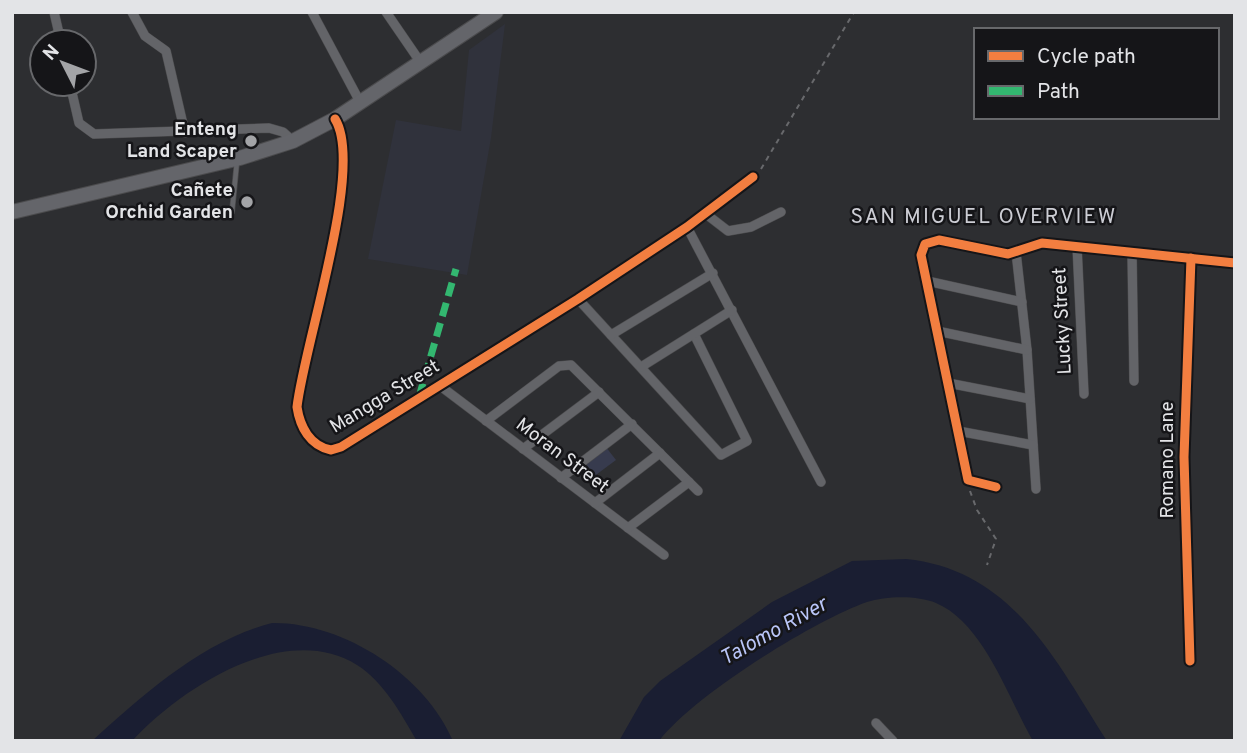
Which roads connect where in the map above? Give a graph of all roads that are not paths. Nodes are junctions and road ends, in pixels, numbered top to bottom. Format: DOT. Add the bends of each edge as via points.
graph roads {
  1 [pos="132,12"];
  2 [pos="312,12"];
  3 [pos="386,12"];
  4 [pos="496,12"];
  5 [pos="421,62"];
  6 [pos="73,98"];
  7 [pos="360,102"];
  8 [pos="335,119"];
  9 [pos="185,133"];
  10 [pos="293,141"];
  11 [pos="237,159"];
  12 [pos="753,177"];
  13 [pos="12,212"];
  14 [pos="232,212"];
  15 [pos="781,212"];
  16 [pos="706,214"];
  17 [pos="687,227"];
  18 [pos="1077,246"];
  19 [pos="1016,252"];
  20 [pos="1132,252"];
  21 [pos="1191,258"];
  22 [pos="1235,263"];
  23 [pos="713,273"];
  24 [pos="927,281"];
  25 [pos="578,299"];
  26 [pos="1022,302"];
  27 [pos="732,310"];
  28 [pos="937,331"];
  29 [pos="694,334"];
  30 [pos="611,335"];
  31 [pos="1027,350"];
  32 [pos="641,367"];
  33 [pos="1134,381"];
  34 [pos="948,383"];
  35 [pos="439,385"];
  36 [pos="600,391"];
  37 [pos="1084,394"];
  38 [pos="1030,399"];
  39 [pos="486,421"];
  40 [pos="632,424"];
  41 [pos="958,431"];
  42 [pos="1033,445"];
  43 [pos="523,449"];
  44 [pos="660,453"];
  45 [pos="561,478"];
  46 [pos="689,482"];
  47 [pos="821,482"];
  48 [pos="996,487"];
  49 [pos="1036,489"];
  50 [pos="698,491"];
  51 [pos="595,503"];
  52 [pos="628,528"];
  53 [pos="664,555"];
  54 [pos="1190,661"];
  55 [pos="876,723"];
  56 [pos="889,740"];
  1 -- 9 [label="street" via="145,36 166,51"];
  2 -- 7 [label="street"];
  3 -- 5 [label="street"];
  4 -- 5 [label="main road"];
  5 -- 7 [label="main road"];
  6 -- 9 [label="street" via="79,123 88,131 102,135"];
  7 -- 8 [label="main road"];
  8 -- 10 [label="main road"];
  8 -- 35 [label="street, Mangga Street" via="344,137 345,166 299,389 297,408 302,426 314,443 331,450"];
  9 -- 10 [label="street" via="269,128"];
  10 -- 11 [label="main road"];
  11 -- 13 [label="main road"];
  11 -- 14 [label="lane"];
  12 -- 16 [label="street, Mangga Street"];
  15 -- 16 [label="street" via="751,227 728,231"];
  16 -- 17 [label="street, Mangga Street"];
  17 -- 23 [label="street"];
  17 -- 25 [label="street, Mangga Street"];
  18 -- 19 [label="street" via="1042,243"];
  18 -- 20 [label="street"];
  18 -- 37 [label="street, Lucky Street"];
  19 -- 24 [label="street" via="1000,254 929,240 921,255"];
  19 -- 26 [label="street"];
  20 -- 21 [label="street"];
  20 -- 33 [label="street"];
  21 -- 22 [label="street"];
  21 -- 54 [label="street, Romano Lane" via="1184,457"];
  23 -- 27 [label="street"];
  23 -- 30 [label="street"];
  24 -- 26 [label="street"];
  24 -- 28 [label="street"];
  25 -- 30 [label="street"];
  25 -- 35 [label="street, Mangga Street"];
  26 -- 31 [label="street"];
  27 -- 29 [label="street"];
  27 -- 47 [label="street"];
  28 -- 31 [label="street"];
  28 -- 34 [label="street"];
  29 -- 32 [label="street"];
  29 -- 32 [label="street" via="747,441 721,455"];
  30 -- 32 [label="street"];
  31 -- 38 [label="street"];
  34 -- 38 [label="street"];
  34 -- 41 [label="street"];
  35 -- 39 [label="street, Moran Street"];
  36 -- 39 [label="street" via="570,365 559,366"];
  36 -- 40 [label="street"];
  36 -- 43 [label="street"];
  38 -- 42 [label="street"];
  39 -- 43 [label="street, Moran Street"];
  40 -- 44 [label="street"];
  40 -- 45 [label="street"];
  41 -- 42 [label="street"];
  41 -- 48 [label="street" via="968,480"];
  42 -- 49 [label="street"];
  43 -- 45 [label="street, Moran Street"];
  44 -- 46 [label="street"];
  44 -- 51 [label="street"];
  45 -- 51 [label="street, Moran Street"];
  46 -- 50 [label="street"];
  46 -- 52 [label="street"];
  51 -- 52 [label="street, Moran Street"];
  52 -- 53 [label="street, Moran Street"];
  55 -- 56 [label="street"];
}
